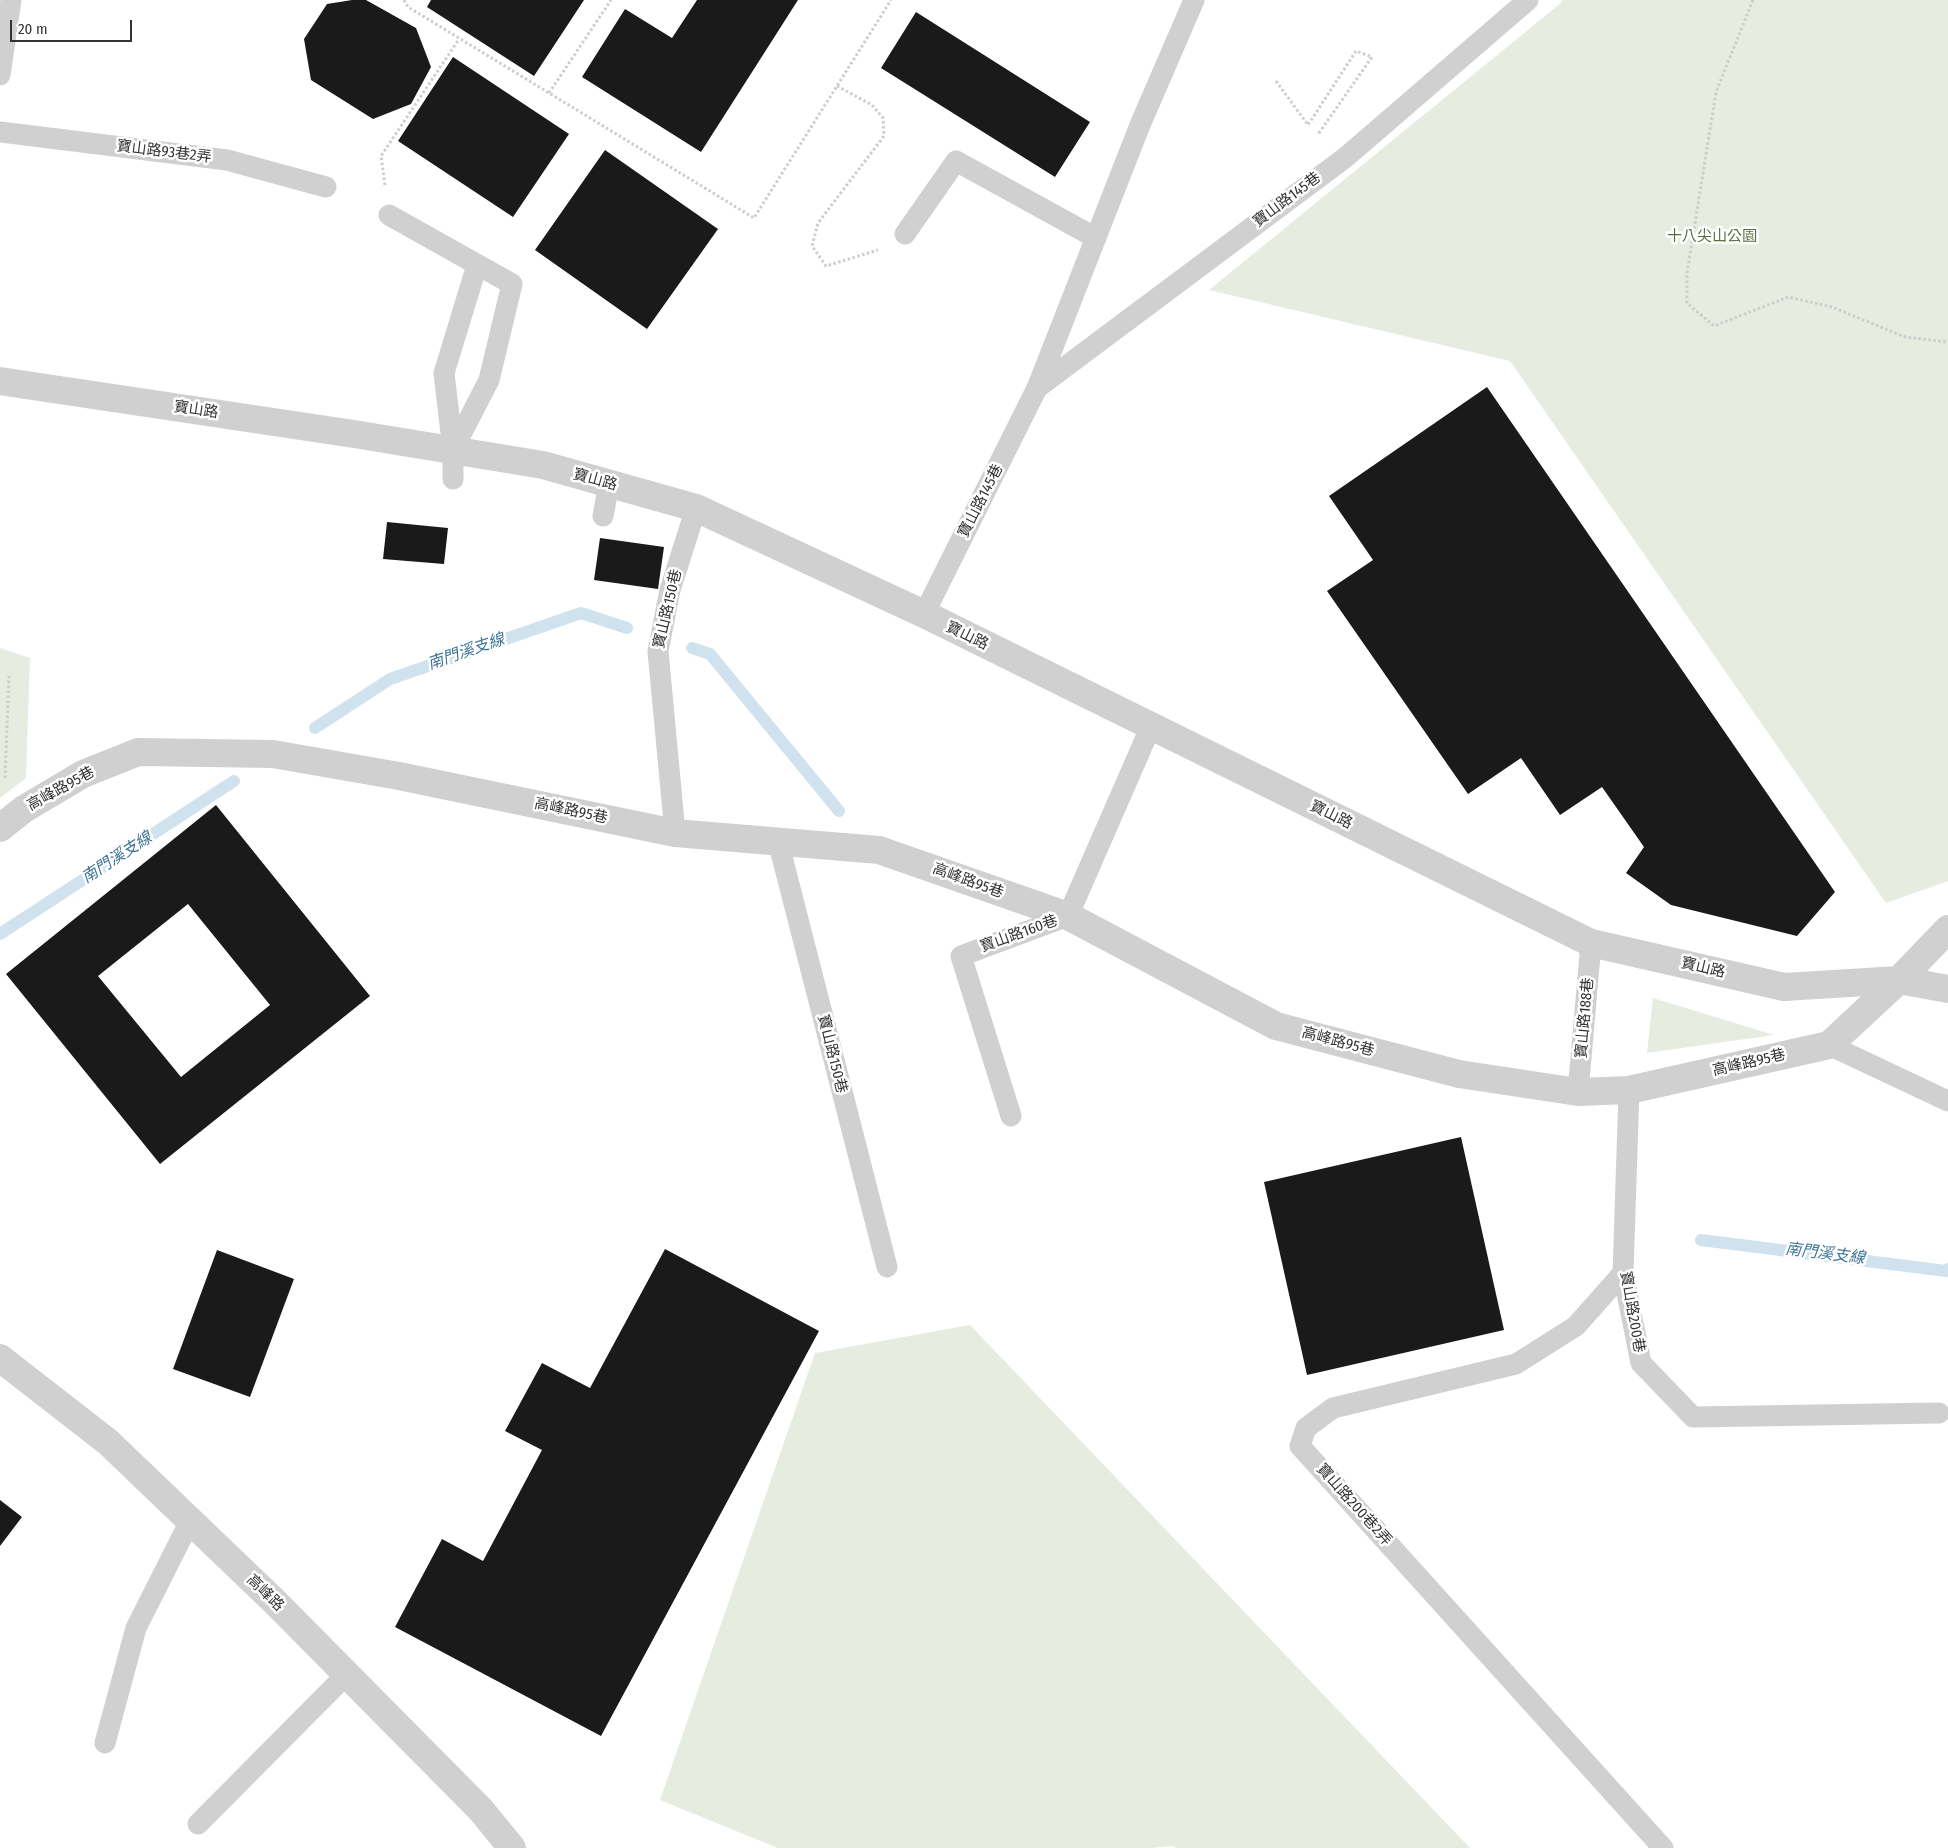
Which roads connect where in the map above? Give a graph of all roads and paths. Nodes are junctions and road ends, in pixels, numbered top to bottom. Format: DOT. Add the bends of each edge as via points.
graph roads {
  1 [pos="11,0"];
  2 [pos="404,0"];
  3 [pos="610,0"];
  4 [pos="891,0"];
  5 [pos="1194,0"];
  6 [pos="1528,0"];
  7 [pos="1753,0"];
  8 [pos="459,39"];
  9 [pos="0,75"];
  10 [pos="1276,82"];
  11 [pos="837,86"];
  12 [pos="549,93"];
  13 [pos="0,132"];
  14 [pos="1346,157"];
  15 [pos="326,187"];
  16 [pos="389,215"];
  17 [pos="905,234"];
  18 [pos="1096,238"];
  19 [pos="478,265"];
  20 [pos="1948,342"];
  21 [pos="0,381"];
  22 [pos="1037,388"];
  23 [pos="454,450"];
  24 [pos="453,478"];
  25 [pos="609,484"];
  26 [pos="696,508"];
  27 [pos="603,516"];
  28 [pos="924,614"];
  29 [pos="9,676"];
  30 [pos="1151,726"];
  31 [pos="0,784"];
  32 [pos="0,828"];
  33 [pos="675,833"];
  34 [pos="778,841"];
  35 [pos="1068,916"];
  36 [pos="1948,929"];
  37 [pos="1591,943"];
  38 [pos="1899,980"];
  39 [pos="1948,989"];
  40 [pos="1829,1045"];
  41 [pos="1629,1090"];
  42 [pos="1578,1092"];
  43 [pos="1948,1101"];
  44 [pos="1011,1116"];
  45 [pos="887,1267"];
  46 [pos="1623,1273"];
  47 [pos="0,1358"];
  48 [pos="1939,1413"];
  49 [pos="190,1521"];
  50 [pos="346,1675"];
  51 [pos="105,1743"];
  52 [pos="198,1824"];
  53 [pos="512,1848"];
  54 [pos="1663,1848"];
  1 -- 9 [label="lane"];
  2 -- 8 [label="path" via="408,7"];
  3 -- 12 [label="path"];
  4 -- 11 [label="path"];
  5 -- 18 [label="lane, 寶山路145巷"];
  6 -- 14 [label="lane, 寶山路145巷"];
  7 -- 20 [label="path" via="1716,92 1687,273 1687,303 1714,326 1788,297 1832,307 1905,337"];
  8 -- 12 [label="path"];
  8 -- 16 [label="path" via="382,156"];
  10 -- 14 [label="path" via="1308,125 1356,51 1372,58 1319,133"];
  11 -- 12 [label="path" via="754,218"];
  11 -- 17 [label="path" via="872,105 883,118 884,136 818,223 812,246 826,266 872,254"];
  13 -- 15 [label="lane, 寶山路93巷2弄" via="228,160"];
  14 -- 22 [label="lane, 寶山路145巷"];
  16 -- 19 [label="lane"];
  17 -- 18 [label="lane" via="956,161"];
  18 -- 22 [label="lane, 寶山路145巷"];
  19 -- 23 [label="lane" via="444,373"];
  19 -- 23 [label="lane" via="512,284 489,380"];
  21 -- 23 [label="street, 寶山路"];
  22 -- 28 [label="lane, 寶山路145巷"];
  23 -- 24 [label="lane"];
  23 -- 25 [label="street, 寶山路" via="543,465"];
  25 -- 26 [label="street, 寶山路"];
  25 -- 27 [label="lane"];
  26 -- 28 [label="street, 寶山路"];
  26 -- 33 [label="lane, 寶山路150巷" via="670,590 658,651"];
  28 -- 30 [label="street, 寶山路"];
  29 -- 31 [label="path" via="5,780"];
  30 -- 35 [label="lane, 寶山路160巷"];
  30 -- 37 [label="street, 寶山路"];
  32 -- 33 [label="street, 高峰路95巷" via="83,774 138,752 273,754 399,776"];
  33 -- 34 [label="street, 高峰路95巷"];
  34 -- 35 [label="street, 高峰路95巷" via="879,850"];
  34 -- 45 [label="lane, 寶山路150巷"];
  35 -- 42 [label="street, 高峰路95巷" via="1276,1026 1459,1074"];
  35 -- 44 [label="lane, 寶山路160巷" via="961,956"];
  36 -- 38 [label="street"];
  37 -- 38 [label="street, 寶山路" via="1784,987"];
  37 -- 42 [label="lane, 寶山路188巷"];
  38 -- 39 [label="street, 寶山路"];
  38 -- 40 [label="street"];
  40 -- 41 [label="street, 高峰路95巷"];
  40 -- 43 [label="lane"];
  41 -- 42 [label="street, 高峰路95巷"];
  41 -- 46 [label="lane, 寶山路200巷"];
  46 -- 48 [label="lane, 寶山路200巷" via="1641,1363 1693,1417"];
  46 -- 54 [label="lane, 寶山路200巷2弄" via="1576,1326 1516,1364 1334,1408 1306,1428 1300,1446"];
  47 -- 49 [label="street, 高峰路" via="108,1442"];
  49 -- 50 [label="street, 高峰路"];
  49 -- 51 [label="lane" via="136,1628"];
  50 -- 52 [label="lane"];
  50 -- 53 [label="street, 高峰路" via="481,1810"];
}
